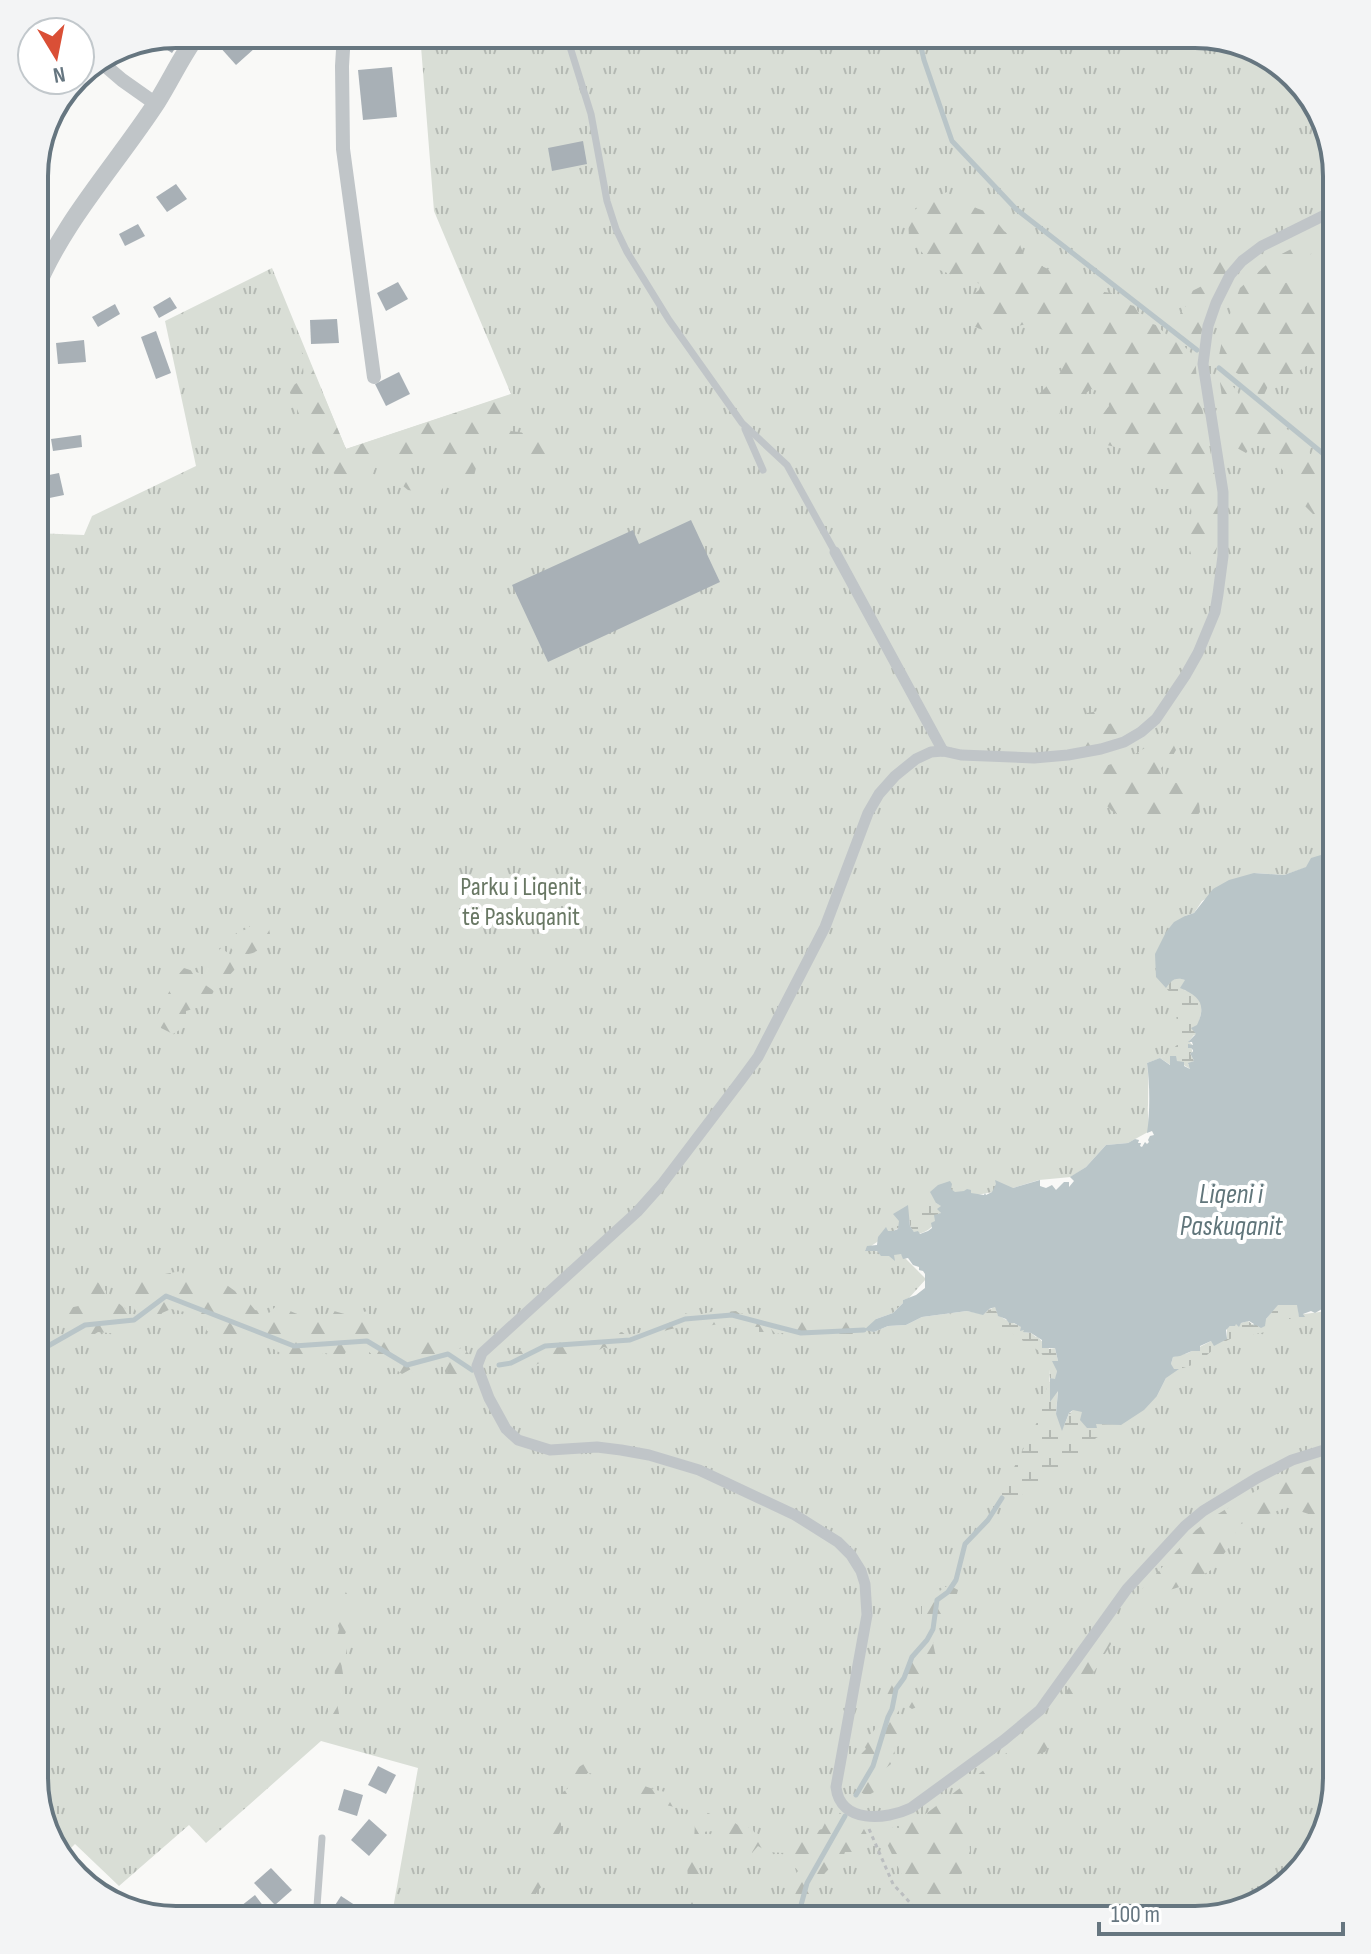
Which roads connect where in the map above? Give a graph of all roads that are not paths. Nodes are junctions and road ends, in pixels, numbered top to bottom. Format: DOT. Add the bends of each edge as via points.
graph roads {
  1 [pos="190,48"];
  2 [pos="343,48"];
  3 [pos="570,48"];
  4 [pos="108,68"];
  5 [pos="156,104"];
  6 [pos="1323,216"];
  7 [pos="48,261"];
  8 [pos="374,377"];
  9 [pos="742,423"];
  10 [pos="763,470"];
  11 [pos="835,552"];
  12 [pos="943,751"];
  13 [pos="1323,1450"];
  14 [pos="322,1838"];
  15 [pos="317,1906"];
  1 -- 5 [label="street"];
  2 -- 8 [label="street" via="343,149"];
  3 -- 9 [label="lane" via="616,229 669,320"];
  4 -- 5 [label="street"];
  5 -- 7 [label="street"];
  6 -- 12 [label="street" via="1242,261 1230,275 1208,326 1203,364 1223,492 1218,594 1198,653 1156,719 1124,742 1068,755 999,757"];
  9 -- 10 [label="lane"];
  9 -- 11 [label="lane" via="787,465"];
  11 -- 12 [label="street"];
  12 -- 13 [label="street" via="916,759 879,794 825,927 770,1035 702,1134 637,1212 482,1353 477,1366 489,1398 518,1440 550,1450 621,1450 699,1470 795,1515 851,1555 865,1584 867,1615 836,1787 846,1809 884,1817 911,1808 1040,1710 1127,1589 1185,1526 1257,1478"];
  14 -- 15 [label="lane"];
}
